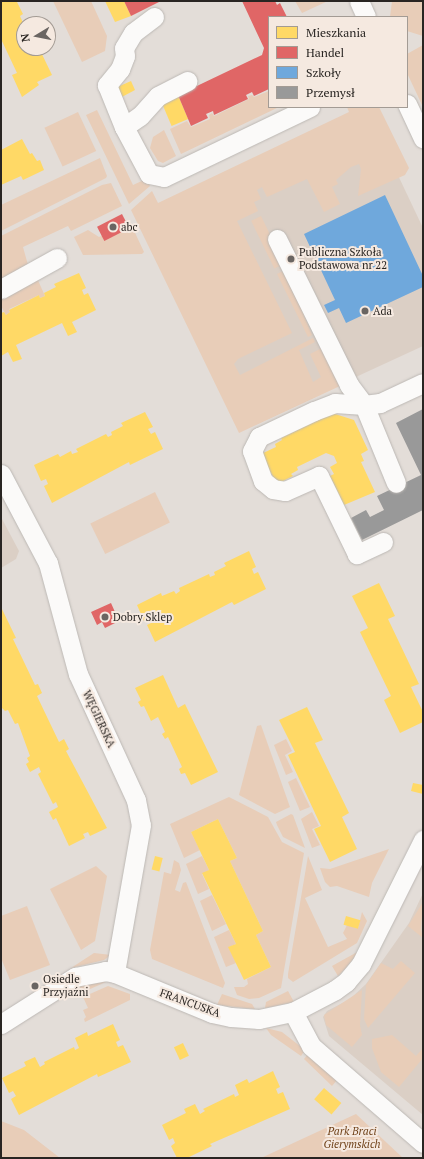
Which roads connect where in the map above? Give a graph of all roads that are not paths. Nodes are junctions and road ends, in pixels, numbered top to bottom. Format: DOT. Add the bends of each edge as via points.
graph roads {
  1 [pos="359,1"];
  2 [pos="154,16"];
  3 [pos="366,16"];
  4 [pos="187,81"];
  5 [pos="408,106"];
  6 [pos="308,108"];
  7 [pos="124,127"];
  8 [pos="423,138"];
  9 [pos="277,239"];
  10 [pos="57,258"];
  11 [pos="1,289"];
  12 [pos="423,383"];
  13 [pos="364,405"];
  14 [pos="1,474"];
  15 [pos="396,483"];
  16 [pos="383,542"];
  17 [pos="423,840"];
  18 [pos="115,973"];
  19 [pos="293,1012"];
  20 [pos="1,1024"];
  21 [pos="423,1143"];
  1 -- 3 [label="street"];
  2 -- 7 [label="street" via="133,33 124,48 125,56 120,69 108,85"];
  4 -- 7 [label="street" via="158,96 140,116"];
  5 -- 8 [label="street"];
  6 -- 7 [label="street" via="164,177 149,174"];
  9 -- 13 [label="street" via="349,385"];
  10 -- 11 [label="street"];
  12 -- 13 [label="street" via="380,402"];
  13 -- 15 [label="street"];
  13 -- 16 [label="street" via="335,403 314,411 259,437 252,451 263,481 274,489 285,491 319,476 357,554"];
  14 -- 18 [label="street, WĘGIERSKA" via="48,563 78,674 136,800 141,825"];
  17 -- 19 [label="street, FRANCUSKA" via="361,964 346,982 335,990"];
  18 -- 19 [label="street, FRANCUSKA" via="196,1007 225,1016 259,1019"];
  18 -- 20 [label="street, FRANCUSKA" via="89,972 75,977"];
  19 -- 21 [label="street" via="311,1046"];
}
